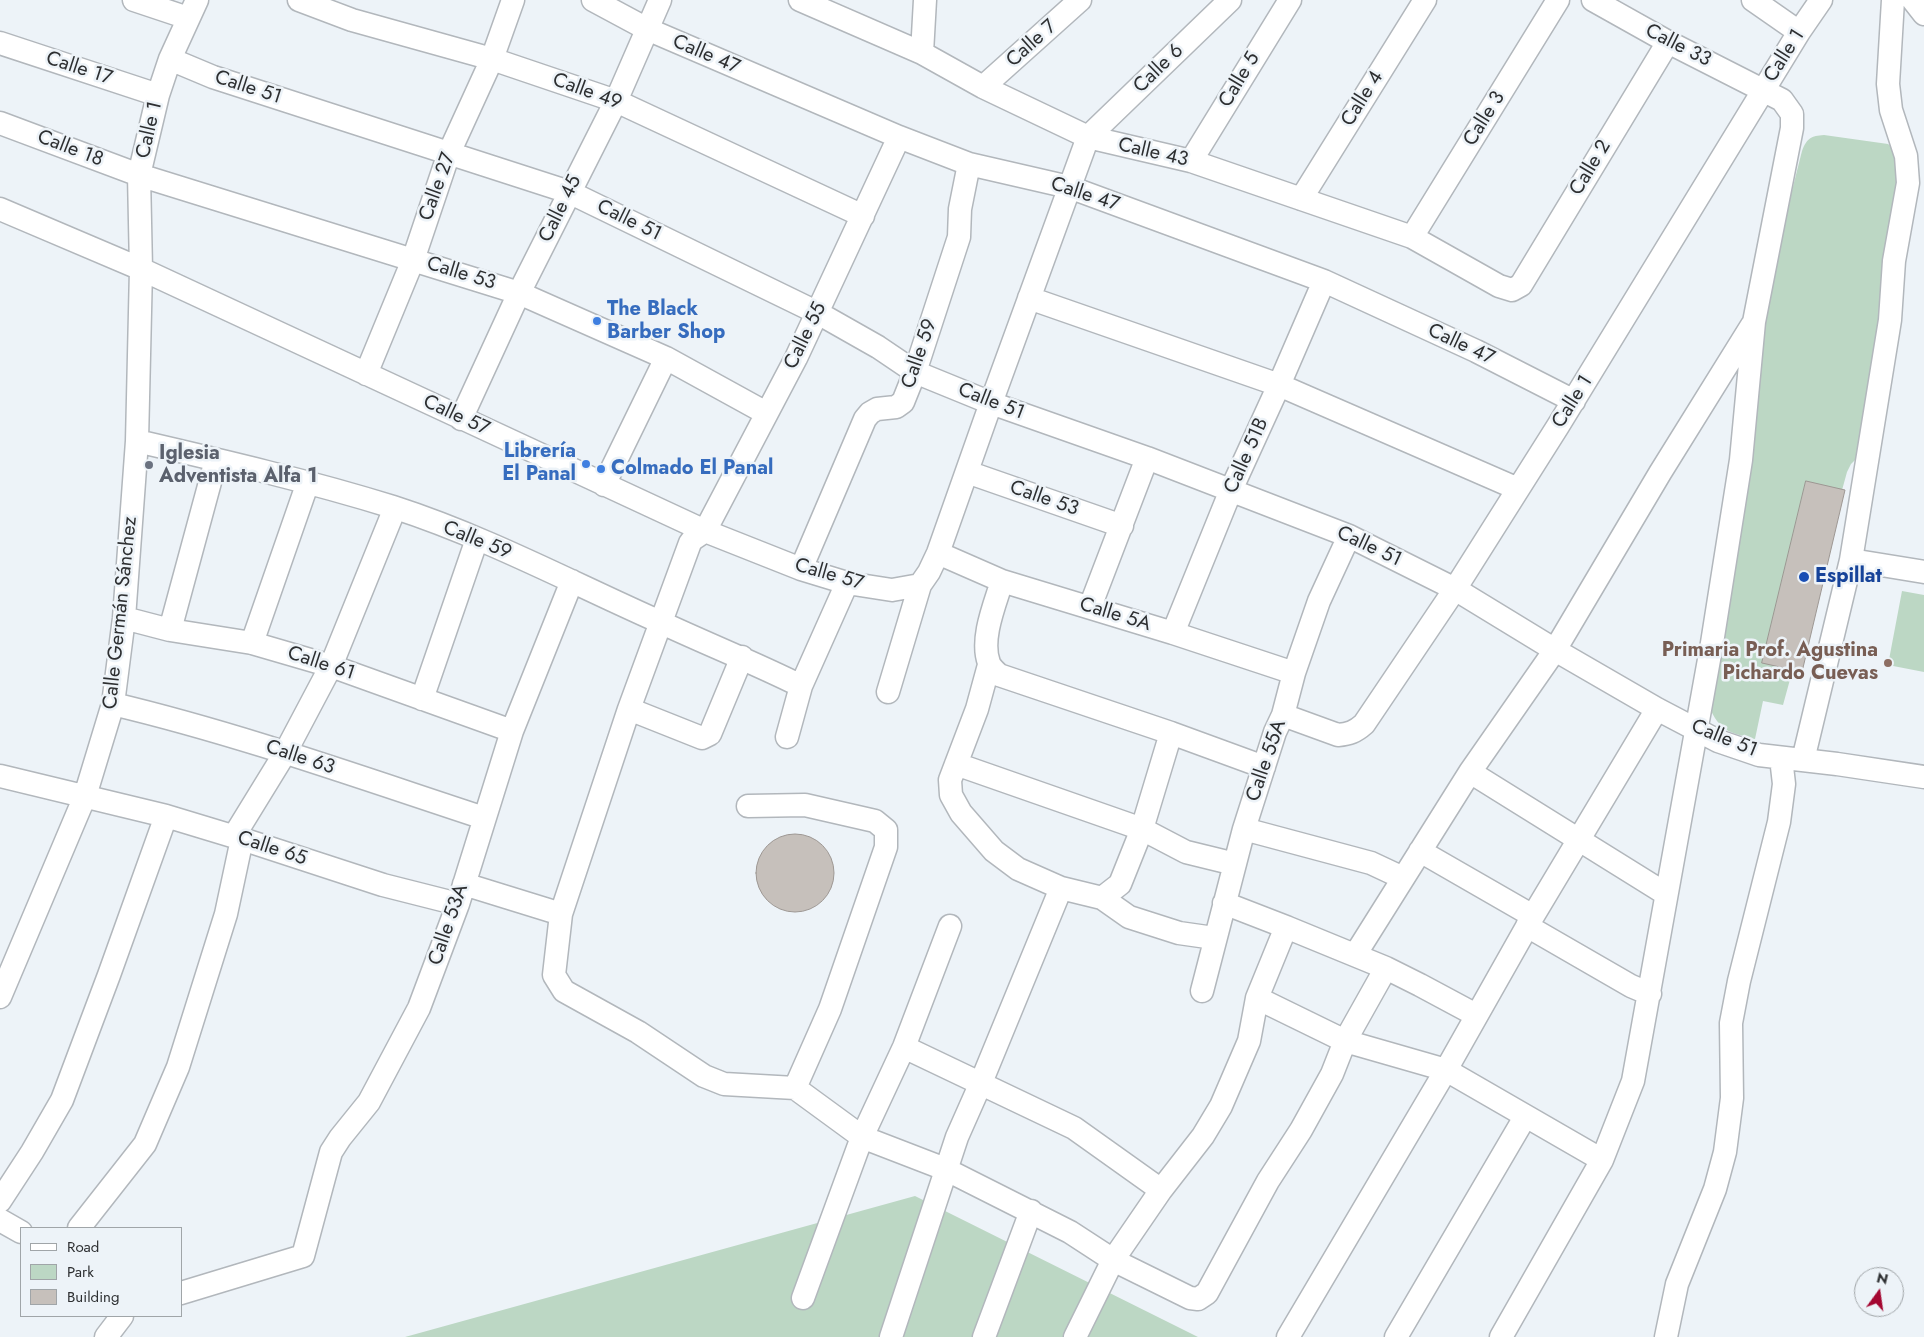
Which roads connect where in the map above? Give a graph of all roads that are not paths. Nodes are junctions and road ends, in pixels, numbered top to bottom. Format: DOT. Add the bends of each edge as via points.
graph roads {
  1 [pos="134,0"];
  2 [pos="299,0"];
  3 [pos="513,0"];
  4 [pos="593,0"];
  5 [pos="660,0"];
  6 [pos="800,0"];
  7 [pos="925,0"];
  8 [pos="1080,0"];
  9 [pos="1230,0"];
  10 [pos="1290,0"];
  11 [pos="1425,0"];
  12 [pos="1558,0"];
  13 [pos="1593,0"];
  14 [pos="1753,0"];
  15 [pos="1821,0"];
  16 [pos="1893,0"];
  17 [pos="1913,0"];
  18 [pos="192,9"];
  19 [pos="1924,14"];
  20 [pos="647,29"];
  21 [pos="1799,32"];
  22 [pos="1668,42"];
  23 [pos="0,43"];
  24 [pos="922,53"];
  25 [pos="170,59"];
  26 [pos="492,59"];
  27 [pos="983,87"];
  28 [pos="1764,89"];
  29 [pos="158,95"];
  30 [pos="616,101"];
  31 [pos="0,123"];
  32 [pos="899,137"];
  33 [pos="1088,137"];
  34 [pos="449,153"];
  35 [pos="1191,161"];
  36 [pos="969,164"];
  37 [pos="139,175"];
  38 [pos="1069,187"];
  39 [pos="569,192"];
  40 [pos="1301,199"];
  41 [pos="0,209"];
  42 [pos="863,216"];
  43 [pos="1412,237"];
  44 [pos="413,260"];
  45 [pos="141,269"];
  46 [pos="1324,281"];
  47 [pos="1512,290"];
  48 [pos="520,293"];
  49 [pos="1029,298"];
  50 [pos="818,313"];
  51 [pos="1754,322"];
  52 [pos="666,358"];
  53 [pos="915,372"];
  54 [pos="366,374"];
  55 [pos="1279,385"];
  56 [pos="1574,401"];
  57 [pos="991,403"];
  58 [pos="766,414"];
  59 [pos="461,418"];
  60 [pos="138,441"];
  61 [pos="1146,458"];
  62 [pos="216,460"];
  63 [pos="967,472"];
  64 [pos="308,482"];
  65 [pos="604,485"];
  66 [pos="1518,489"];
  67 [pos="1231,490"];
  68 [pos="395,508"];
  69 [pos="1122,526"];
  70 [pos="705,531"];
  71 [pos="1349,536"];
  72 [pos="477,539"];
  73 [pos="938,553"];
  74 [pos="1852,560"];
  75 [pos="801,568"];
  76 [pos="1924,572"];
  77 [pos="572,581"];
  78 [pos="1002,582"];
  79 [pos="847,583"];
  80 [pos="920,585"];
  81 [pos="1455,589"];
  82 [pos="1090,607"];
  83 [pos="124,618"];
  84 [pos="660,622"];
  85 [pos="170,630"];
  86 [pos="1173,633"];
  87 [pos="252,643"];
  88 [pos="1555,650"];
  89 [pos="742,657"];
  90 [pos="989,665"];
  91 [pos="331,666"];
  92 [pos="1294,673"];
  93 [pos="801,686"];
  94 [pos="888,692"];
  95 [pos="422,699"];
  96 [pos="113,704"];
  97 [pos="629,709"];
  98 [pos="1657,709"];
  99 [pos="1282,715"];
  100 [pos="1697,730"];
  101 [pos="512,731"];
  102 [pos="1171,733"];
  103 [pos="787,737"];
  104 [pos="285,753"];
  105 [pos="1792,759"];
  106 [pos="956,764"];
  107 [pos="1264,767"];
  108 [pos="1470,772"];
  109 [pos="0,776"];
  110 [pos="1924,777"];
  111 [pos="85,796"];
  112 [pos="748,806"];
  113 [pos="166,816"];
  114 [pos="484,818"];
  115 [pos="1142,829"];
  116 [pos="1244,829"];
  117 [pos="238,838"];
  118 [pos="1578,840"];
  119 [pos="1420,851"];
  120 [pos="1235,864"];
  121 [pos="1402,878"];
  122 [pos="1060,888"];
  123 [pos="461,894"];
  124 [pos="1666,894"];
  125 [pos="1102,898"];
  126 [pos="1224,903"];
  127 [pos="561,914"];
  128 [pos="1530,921"];
  129 [pos="950,926"];
  130 [pos="1286,927"];
  131 [pos="1214,938"];
  132 [pos="1355,955"];
  133 [pos="1386,968"];
  134 [pos="1202,991"];
  135 [pos="1650,994"];
  136 [pos="0,997"];
  137 [pos="1257,998"];
  138 [pos="1476,1015"];
  139 [pos="1345,1040"];
  140 [pos="904,1047"];
  141 [pos="1446,1070"];
  142 [pos="980,1085"];
  143 [pos="795,1088"];
  144 [pos="1525,1117"];
  145 [pos="862,1137"];
  146 [pos="1602,1160"];
  147 [pos="945,1169"];
  148 [pos="1161,1190"];
  149 [pos="0,1201"];
  150 [pos="1031,1212"];
  151 [pos="0,1220"];
  152 [pos="80,1227"];
  153 [pos="20,1231"];
  154 [pos="1113,1260"];
  155 [pos="182,1293"];
  156 [pos="803,1298"];
  157 [pos="121,1317"];
  158 [pos="106,1337"];
  159 [pos="891,1337"];
  160 [pos="984,1337"];
  161 [pos="1075,1337"];
  162 [pos="1288,1337"];
  163 [pos="1396,1337"];
  164 [pos="1502,1337"];
  165 [pos="1666,1337"];
  1 -- 18 [label="street"];
  2 -- 26 [label="street, Calle 49" via="352,20"];
  3 -- 26 [label="street, Calle 27"];
  4 -- 20 [label="street, Calle 47"];
  5 -- 20 [label="street, Calle 45"];
  6 -- 24 [label="street, Calle 43"];
  7 -- 24 [label="street"];
  8 -- 27 [label="street, Calle 7"];
  9 -- 33 [label="street, Calle 6"];
  10 -- 35 [label="street, Calle 5"];
  11 -- 40 [label="street, Calle 4"];
  12 -- 43 [label="street, Calle 3"];
  13 -- 22 [label="street, Calle 33"];
  14 -- 21 [label="street"];
  15 -- 21 [label="street, Calle 1"];
  16 -- 74 [label="street" via="1888,84 1891,110 1906,156 1908,183"];
  17 -- 19 [label="street"];
  18 -- 25 [label="street, Calle 1"];
  20 -- 30 [label="street, Calle 45"];
  20 -- 32 [label="street, Calle 47"];
  21 -- 28 [label="street, Calle 1"];
  22 -- 28 [label="street, Calle 33"];
  22 -- 47 [label="street, Calle 2" via="1520,285"];
  23 -- 29 [label="street, Calle 17"];
  24 -- 27 [label="street, Calle 43"];
  25 -- 29 [label="street, Calle 1"];
  25 -- 34 [label="street, Calle 51" via="213,77"];
  26 -- 30 [label="street, Calle 49"];
  26 -- 34 [label="street, Calle 27"];
  27 -- 33 [label="street, Calle 43"];
  28 -- 51 [label="street, Calle 33" via="1782,100 1792,114 1792,128"];
  28 -- 56 [label="street, Calle 1"];
  29 -- 37 [label="street, Calle 1"];
  30 -- 39 [label="street, Calle 45"];
  30 -- 42 [label="street, Calle 49"];
  31 -- 37 [label="street, Calle 18"];
  32 -- 36 [label="street, Calle 47"];
  32 -- 42 [label="street, Calle 55"];
  33 -- 35 [label="street, Calle 43"];
  33 -- 38 [label="street"];
  34 -- 39 [label="street, Calle 51"];
  34 -- 44 [label="street, Calle 27"];
  35 -- 40 [label="street, Calle 43"];
  36 -- 38 [label="street, Calle 47"];
  36 -- 53 [label="street, Calle 59" via="960,209 959,237"];
  37 -- 44 [label="street, Calle 53"];
  37 -- 45 [label="street, Calle 1"];
  38 -- 46 [label="street, Calle 47"];
  38 -- 49 [label="street"];
  39 -- 48 [label="street, Calle 45"];
  39 -- 50 [label="street, Calle 51"];
  40 -- 43 [label="street, Calle 43"];
  41 -- 45 [label="street, Calle 57"];
  42 -- 50 [label="street, Calle 55"];
  43 -- 47 [label="street, Calle 43" via="1499,286"];
  44 -- 48 [label="street, Calle 53"];
  44 -- 54 [label="street, Calle 27"];
  45 -- 54 [label="street, Calle 57"];
  45 -- 60 [label="street, Calle Germán Sánchez"];
  46 -- 55 [label="street, Calle 51B"];
  46 -- 56 [label="street, Calle 47" via="1476,351"];
  48 -- 52 [label="street, Calle 53"];
  48 -- 59 [label="street, Calle 45"];
  49 -- 55 [label="street"];
  49 -- 57 [label="street"];
  50 -- 53 [label="street, Calle 51"];
  50 -- 58 [label="street, Calle 55"];
  51 -- 88 [label="street"];
  51 -- 100 [label="street, Calle 33" via="1741,460"];
  52 -- 58 [label="street, Calle 53"];
  52 -- 65 [label="street"];
  53 -- 57 [label="street, Calle 51"];
  53 -- 75 [label="street, Calle 59" via="903,402 896,407 870,413 865,419"];
  54 -- 59 [label="street, Calle 57"];
  55 -- 66 [label="street"];
  55 -- 67 [label="street, Calle 51B"];
  56 -- 66 [label="street, Calle 1"];
  57 -- 61 [label="street, Calle 51"];
  57 -- 63 [label="street"];
  58 -- 70 [label="street, Calle 55"];
  59 -- 65 [label="street, Calle 57"];
  60 -- 62 [label="street, Calle 59"];
  60 -- 83 [label="street, Calle Germán Sánchez"];
  61 -- 67 [label="street, Calle 51"];
  61 -- 69 [label="street"];
  62 -- 64 [label="street, Calle 59"];
  62 -- 85 [label="street"];
  63 -- 69 [label="street, Calle 53"];
  63 -- 73 [label="street"];
  64 -- 68 [label="street, Calle 59"];
  64 -- 87 [label="street"];
  65 -- 70 [label="street, Calle 57"];
  66 -- 81 [label="street, Calle 1"];
  67 -- 71 [label="street, Calle 51"];
  67 -- 86 [label="street, Calle 51B"];
  68 -- 72 [label="street, Calle 59"];
  68 -- 91 [label="street"];
  69 -- 82 [label="street"];
  70 -- 75 [label="street, Calle 57"];
  70 -- 84 [label="street, Calle 55" via="690,543"];
  71 -- 81 [label="street, Calle 51"];
  71 -- 92 [label="street, Calle 55A" via="1319,601"];
  72 -- 77 [label="street, Calle 59"];
  72 -- 95 [label="street"];
  73 -- 78 [label="street, Calle 5A"];
  73 -- 80 [label="street"];
  74 -- 76 [label="street"];
  74 -- 105 [label="street"];
  75 -- 79 [label="street, Calle 57"];
  77 -- 84 [label="street, Calle 59"];
  77 -- 101 [label="street, Calle 53A"];
  78 -- 82 [label="street, Calle 5A"];
  78 -- 90 [label="street" via="989,624 986,650"];
  79 -- 80 [label="street, Calle 57" via="892,590"];
  79 -- 93 [label="street"];
  80 -- 94 [label="street"];
  81 -- 88 [label="street, Calle 51"];
  81 -- 99 [label="street, Calle 1" via="1364,724 1356,731 1338,735"];
  82 -- 86 [label="street, Calle 5A"];
  83 -- 85 [label="street, Calle 61"];
  83 -- 96 [label="street, Calle Germán Sánchez"];
  84 -- 89 [label="street, Calle 59"];
  84 -- 97 [label="street, Calle 55"];
  85 -- 87 [label="street, Calle 61"];
  86 -- 92 [label="street, Calle 5A"];
  87 -- 91 [label="street, Calle 61"];
  88 -- 98 [label="street, Calle 51"];
  88 -- 108 [label="street"];
  89 -- 93 [label="street, Calle 59"];
  89 -- 97 [label="street" via="706,737"];
  90 -- 102 [label="street" via="999,676"];
  90 -- 106 [label="street" via="977,709"];
  91 -- 95 [label="street, Calle 61"];
  91 -- 104 [label="street"];
  92 -- 99 [label="street, Calle 55A"];
  93 -- 103 [label="street"];
  95 -- 101 [label="street, Calle 61"];
  96 -- 104 [label="street, Calle 63"];
  96 -- 111 [label="street, Calle Germán Sánchez"];
  97 -- 127 [label="street, Calle 55"];
  98 -- 100 [label="street, Calle 51"];
  98 -- 118 [label="street"];
  99 -- 107 [label="street, Calle 55A"];
  100 -- 105 [label="street, Calle 51" via="1736,748"];
  100 -- 124 [label="street, Calle 33"];
  101 -- 114 [label="street, Calle 53A"];
  102 -- 107 [label="street"];
  102 -- 115 [label="street"];
  104 -- 114 [label="street, Calle 63"];
  104 -- 117 [label="street"];
  105 -- 110 [label="street, Calle 51"];
  105 -- 165 [label="street" via="1731,1023 1732,1098 1725,1152 1715,1190 1677,1284"];
  106 -- 115 [label="street"];
  106 -- 122 [label="street" via="950,780 951,795 974,829 994,851 1018,869"];
  107 -- 116 [label="street, Calle 55A"];
  108 -- 118 [label="street"];
  108 -- 119 [label="street"];
  109 -- 111 [label="street, Calle 65"];
  111 -- 113 [label="street, Calle 65"];
  111 -- 136 [label="street, Calle Germán Sánchez"];
  112 -- 143 [label="street" via="805,805 874,821 886,830 886,847 833,1000"];
  113 -- 117 [label="street, Calle 65"];
  113 -- 149 [label="street" via="62,1100"];
  114 -- 123 [label="street, Calle 53A"];
  115 -- 120 [label="street" via="1186,852"];
  115 -- 125 [label="street" via="1120,884"];
  116 -- 120 [label="street, Calle 55A"];
  116 -- 121 [label="street" via="1371,863"];
  117 -- 123 [label="street, Calle 65" via="382,884"];
  117 -- 152 [label="street" via="226,914 178,1067 145,1144"];
  118 -- 124 [label="street"];
  118 -- 128 [label="street"];
  119 -- 121 [label="street"];
  119 -- 128 [label="street"];
  120 -- 126 [label="street, Calle 55A"];
  121 -- 132 [label="street"];
  122 -- 125 [label="street"];
  122 -- 142 [label="street"];
  123 -- 127 [label="street, Calle 65"];
  123 -- 155 [label="street, Calle 53A" via="419,1008 369,1102 331,1152 302,1256"];
  124 -- 135 [label="street, Calle 33"];
  125 -- 131 [label="street" via="1129,917 1179,933"];
  126 -- 130 [label="street"];
  126 -- 131 [label="street, Calle 55A"];
  127 -- 143 [label="street, Calle 55" via="554,975 564,991 638,1032 704,1076 724,1084"];
  128 -- 135 [label="street" via="1630,986"];
  128 -- 138 [label="street"];
  129 -- 140 [label="street"];
  130 -- 132 [label="street"];
  130 -- 137 [label="street"];
  131 -- 134 [label="street, Calle 55A"];
  132 -- 133 [label="street"];
  133 -- 138 [label="street"];
  133 -- 139 [label="street"];
  135 -- 146 [label="street, Calle 33" via="1633,1081"];
  137 -- 139 [label="street"];
  137 -- 148 [label="street" via="1249,1041 1221,1106 1203,1136"];
  138 -- 141 [label="street"];
  139 -- 141 [label="street"];
  139 -- 154 [label="street" via="1332,1074 1203,1297 1198,1300 1190,1298"];
  140 -- 142 [label="street"];
  140 -- 145 [label="street"];
  141 -- 144 [label="street"];
  141 -- 162 [label="street"];
  142 -- 147 [label="street"];
  142 -- 148 [label="street" via="1074,1128"];
  143 -- 145 [label="street"];
  144 -- 146 [label="street"];
  144 -- 163 [label="street"];
  145 -- 147 [label="street"];
  145 -- 156 [label="street"];
  146 -- 164 [label="street, Calle 33"];
  147 -- 150 [label="street"];
  147 -- 159 [label="street"];
  148 -- 154 [label="street"];
  150 -- 154 [label="street"];
  150 -- 160 [label="street"];
  151 -- 153 [label="street"];
  154 -- 161 [label="street"];
  157 -- 158 [label="street"];
}
